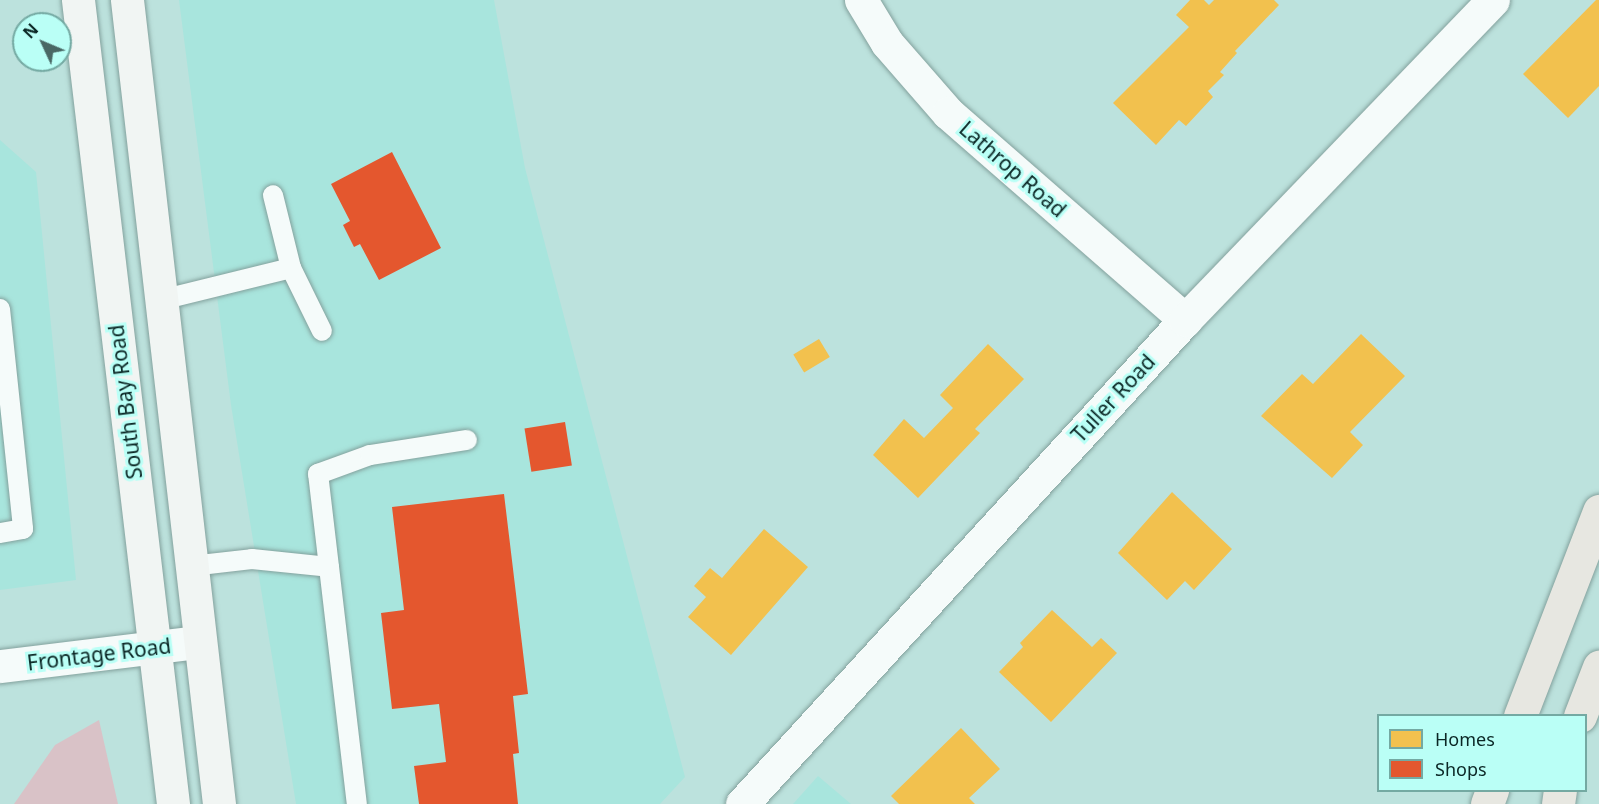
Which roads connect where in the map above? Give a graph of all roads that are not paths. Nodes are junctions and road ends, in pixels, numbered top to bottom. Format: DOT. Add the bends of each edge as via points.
graph roads {
  1 [pos="78,0"];
  2 [pos="127,0"];
  3 [pos="861,0"];
  4 [pos="1493,0"];
  5 [pos="273,195"];
  6 [pos="291,268"];
  7 [pos="161,300"];
  8 [pos="0,309"];
  9 [pos="1185,320"];
  10 [pos="322,332"];
  11 [pos="467,440"];
  12 [pos="1599,511"];
  13 [pos="0,533"];
  14 [pos="191,566"];
  15 [pos="329,567"];
  16 [pos="199,642"];
  17 [pos="154,646"];
  18 [pos="0,666"];
  19 [pos="1599,667"];
  20 [pos="1521,714"];
  21 [pos="1581,714"];
  22 [pos="172,804"];
  23 [pos="219,804"];
  24 [pos="357,804"];
  25 [pos="742,804"];
  1 -- 17 [label="street, South Bay Road"];
  2 -- 7 [label="street"];
  3 -- 9 [label="street, Lathrop Road" via="887,43 948,113"];
  4 -- 9 [label="street, Tuller Road"];
  5 -- 6 [label="lane"];
  6 -- 7 [label="lane"];
  6 -- 10 [label="lane"];
  7 -- 14 [label="street"];
  8 -- 13 [label="lane" via="23,529"];
  9 -- 25 [label="street, Tuller Road"];
  11 -- 15 [label="lane" via="370,455 318,474"];
  12 -- 20 [label="highway"];
  14 -- 15 [label="lane" via="252,559"];
  14 -- 16 [label="street"];
  15 -- 24 [label="lane"];
  16 -- 17 [label="street, Frontage Road"];
  16 -- 23 [label="street"];
  17 -- 18 [label="street, Frontage Road"];
  17 -- 22 [label="street, South Bay Road"];
  19 -- 21 [label="highway"];
}
